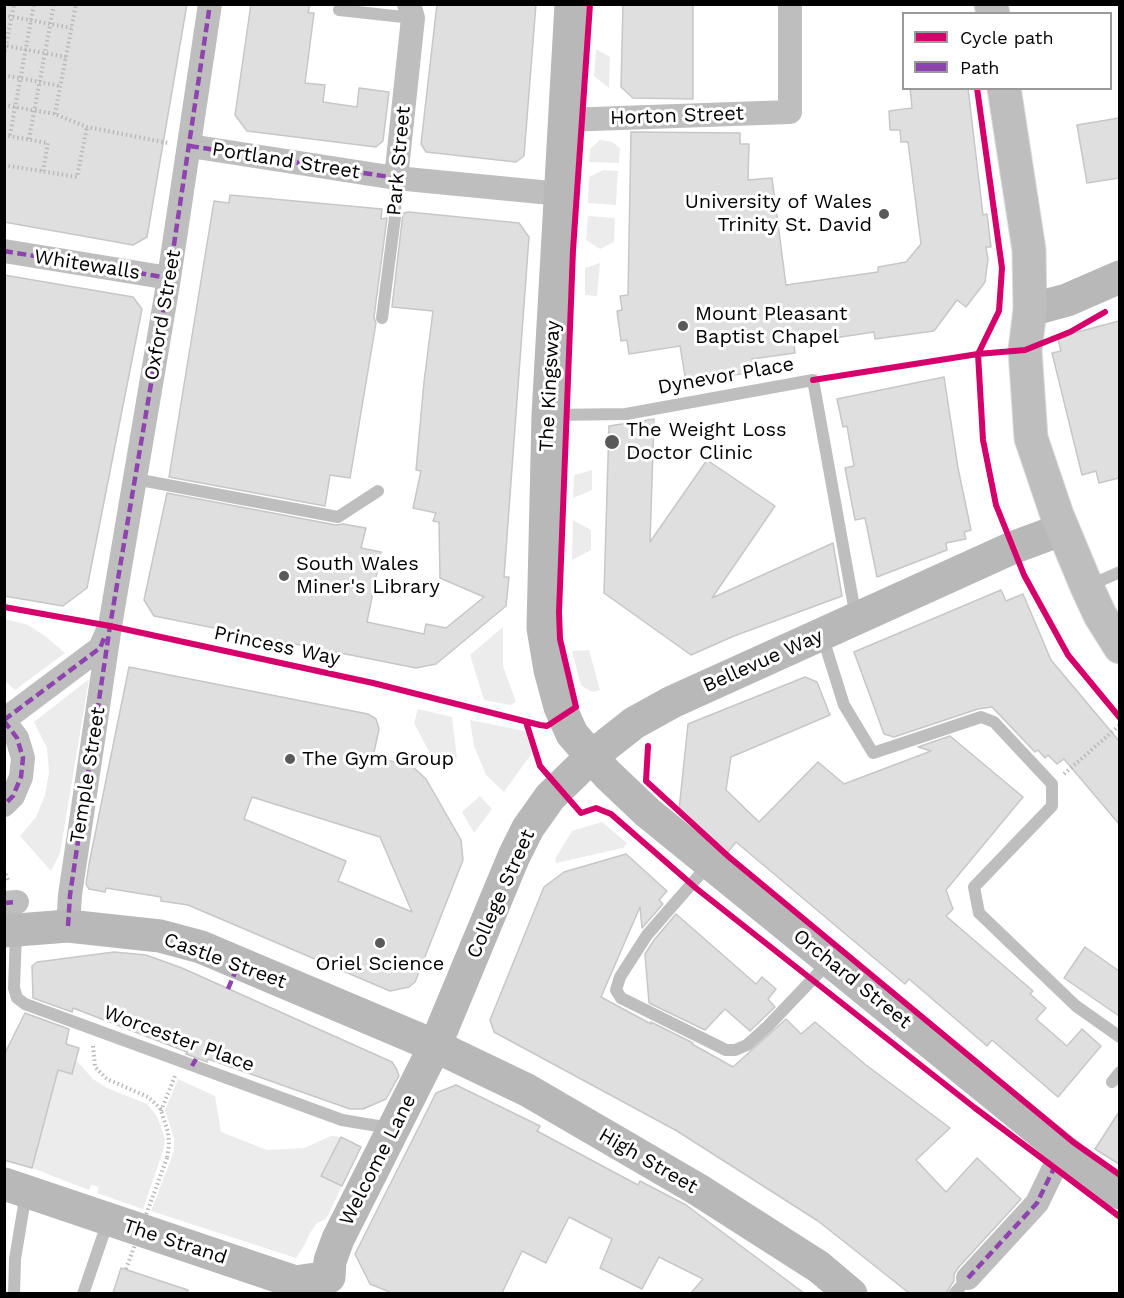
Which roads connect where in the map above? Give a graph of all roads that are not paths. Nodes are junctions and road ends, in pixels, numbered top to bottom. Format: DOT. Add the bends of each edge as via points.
graph roads {
  1 [pos="210,4"];
  2 [pos="571,4"];
  3 [pos="790,4"];
  4 [pos="339,10"];
  5 [pos="411,11"];
  6 [pos="1004,90"];
  7 [pos="564,120"];
  8 [pos="190,146"];
  9 [pos="396,178"];
  10 [pos="561,194"];
  11 [pos="4,251"];
  12 [pos="1119,277"];
  13 [pos="170,278"];
  14 [pos="1030,310"];
  15 [pos="382,318"];
  16 [pos="548,415"];
  17 [pos="135,479"];
  18 [pos="378,491"];
  19 [pos="1063,529"];
  20 [pos="1119,572"];
  21 [pos="1087,587"];
  22 [pos="856,619"];
  23 [pos="110,626"];
  24 [pos="822,635"];
  25 [pos="1118,642"];
  26 [pos="4,721"];
  27 [pos="591,757"];
  28 [pos="4,805"];
  29 [pos="710,863"];
  30 [pos="10,917"];
  31 [pos="68,926"];
  32 [pos="830,961"];
  33 [pos="1119,1037"];
  34 [pos="435,1046"];
  35 [pos="394,1128"];
  36 [pos="1054,1168"];
  37 [pos="15,1188"];
  38 [pos="1119,1193"];
  39 [pos="108,1220"];
  40 [pos="334,1285"];
  41 [pos="961,1286"];
  42 [pos="14,1293"];
  43 [pos="83,1293"];
  44 [pos="850,1293"];
  1 -- 8 [label="street, Oxford Street"];
  2 -- 7 [label="street, The Kingsway"];
  3 -- 7 [label="street, Horton Street" via="790,112"];
  4 -- 5 [label="lane"];
  5 -- 9 [label="street, Park Street"];
  6 -- 14 [label="main road" via="1029,250"];
  7 -- 10 [label="street, The Kingsway"];
  8 -- 9 [label="street, Portland Street"];
  8 -- 13 [label="street, Oxford Street"];
  9 -- 10 [label="street, Portland Street"];
  9 -- 15 [label="lane, Park Street"];
  10 -- 16 [label="street, The Kingsway"];
  11 -- 13 [label="street, Whitewalls"];
  12 -- 14 [label="street" via="1067,300"];
  13 -- 17 [label="street, Oxford Street"];
  14 -- 19 [label="main road" via="1025,350 1031,438"];
  16 -- 22 [label="lane, Dynevor Place" via="626,414 813,381"];
  16 -- 27 [label="street, The Kingsway" via="543,628 560,707 572,734"];
  17 -- 18 [label="lane" via="338,517"];
  17 -- 23 [label="street, Oxford Street"];
  19 -- 21 [label="main road"];
  19 -- 22 [label="street, Bellevue Way"];
  20 -- 21 [label="lane"];
  21 -- 25 [label="main road"];
  22 -- 24 [label="street, Bellevue Way"];
  23 -- 26 [label="street" via="100,648"];
  23 -- 31 [label="street, Temple Street"];
  24 -- 27 [label="street, Bellevue Way" via="672,702 634,723"];
  24 -- 33 [label="lane" via="844,705 873,753 981,717 994,722 1053,784 1052,806 974,887 979,913 1076,1006"];
  26 -- 28 [label="street" via="17,738 23,758 21,777 13,796"];
  27 -- 29 [label="street, Orchard Street" via="647,812"];
  27 -- 34 [label="street, College Street" via="550,797 528,828"];
  29 -- 32 [label="street, Orchard Street"];
  29 -- 32 [label="lane" via="647,935 620,977 616,990 621,998 726,1050 735,1050 747,1045 768,1026"];
  30 -- 31 [label="street, Castle Street"];
  30 -- 35 [label="lane, Worcester Place" via="14,988 17,998 25,1004 342,1120"];
  31 -- 34 [label="street, Castle Street" via="160,936 201,947"];
  32 -- 38 [label="street, Orchard Street"];
  34 -- 35 [label="street, Welcome Lane"];
  34 -- 44 [label="street, High Street" via="527,1090 697,1189 819,1267"];
  35 -- 40 [label="street, Welcome Lane" via="338,1239 330,1261"];
  36 -- 41 [label="street" via="1037,1203"];
  37 -- 39 [label="street, The Strand"];
  37 -- 42 [label="lane"];
  39 -- 40 [label="street, The Strand" via="295,1282"];
  39 -- 43 [label="lane"];
}
